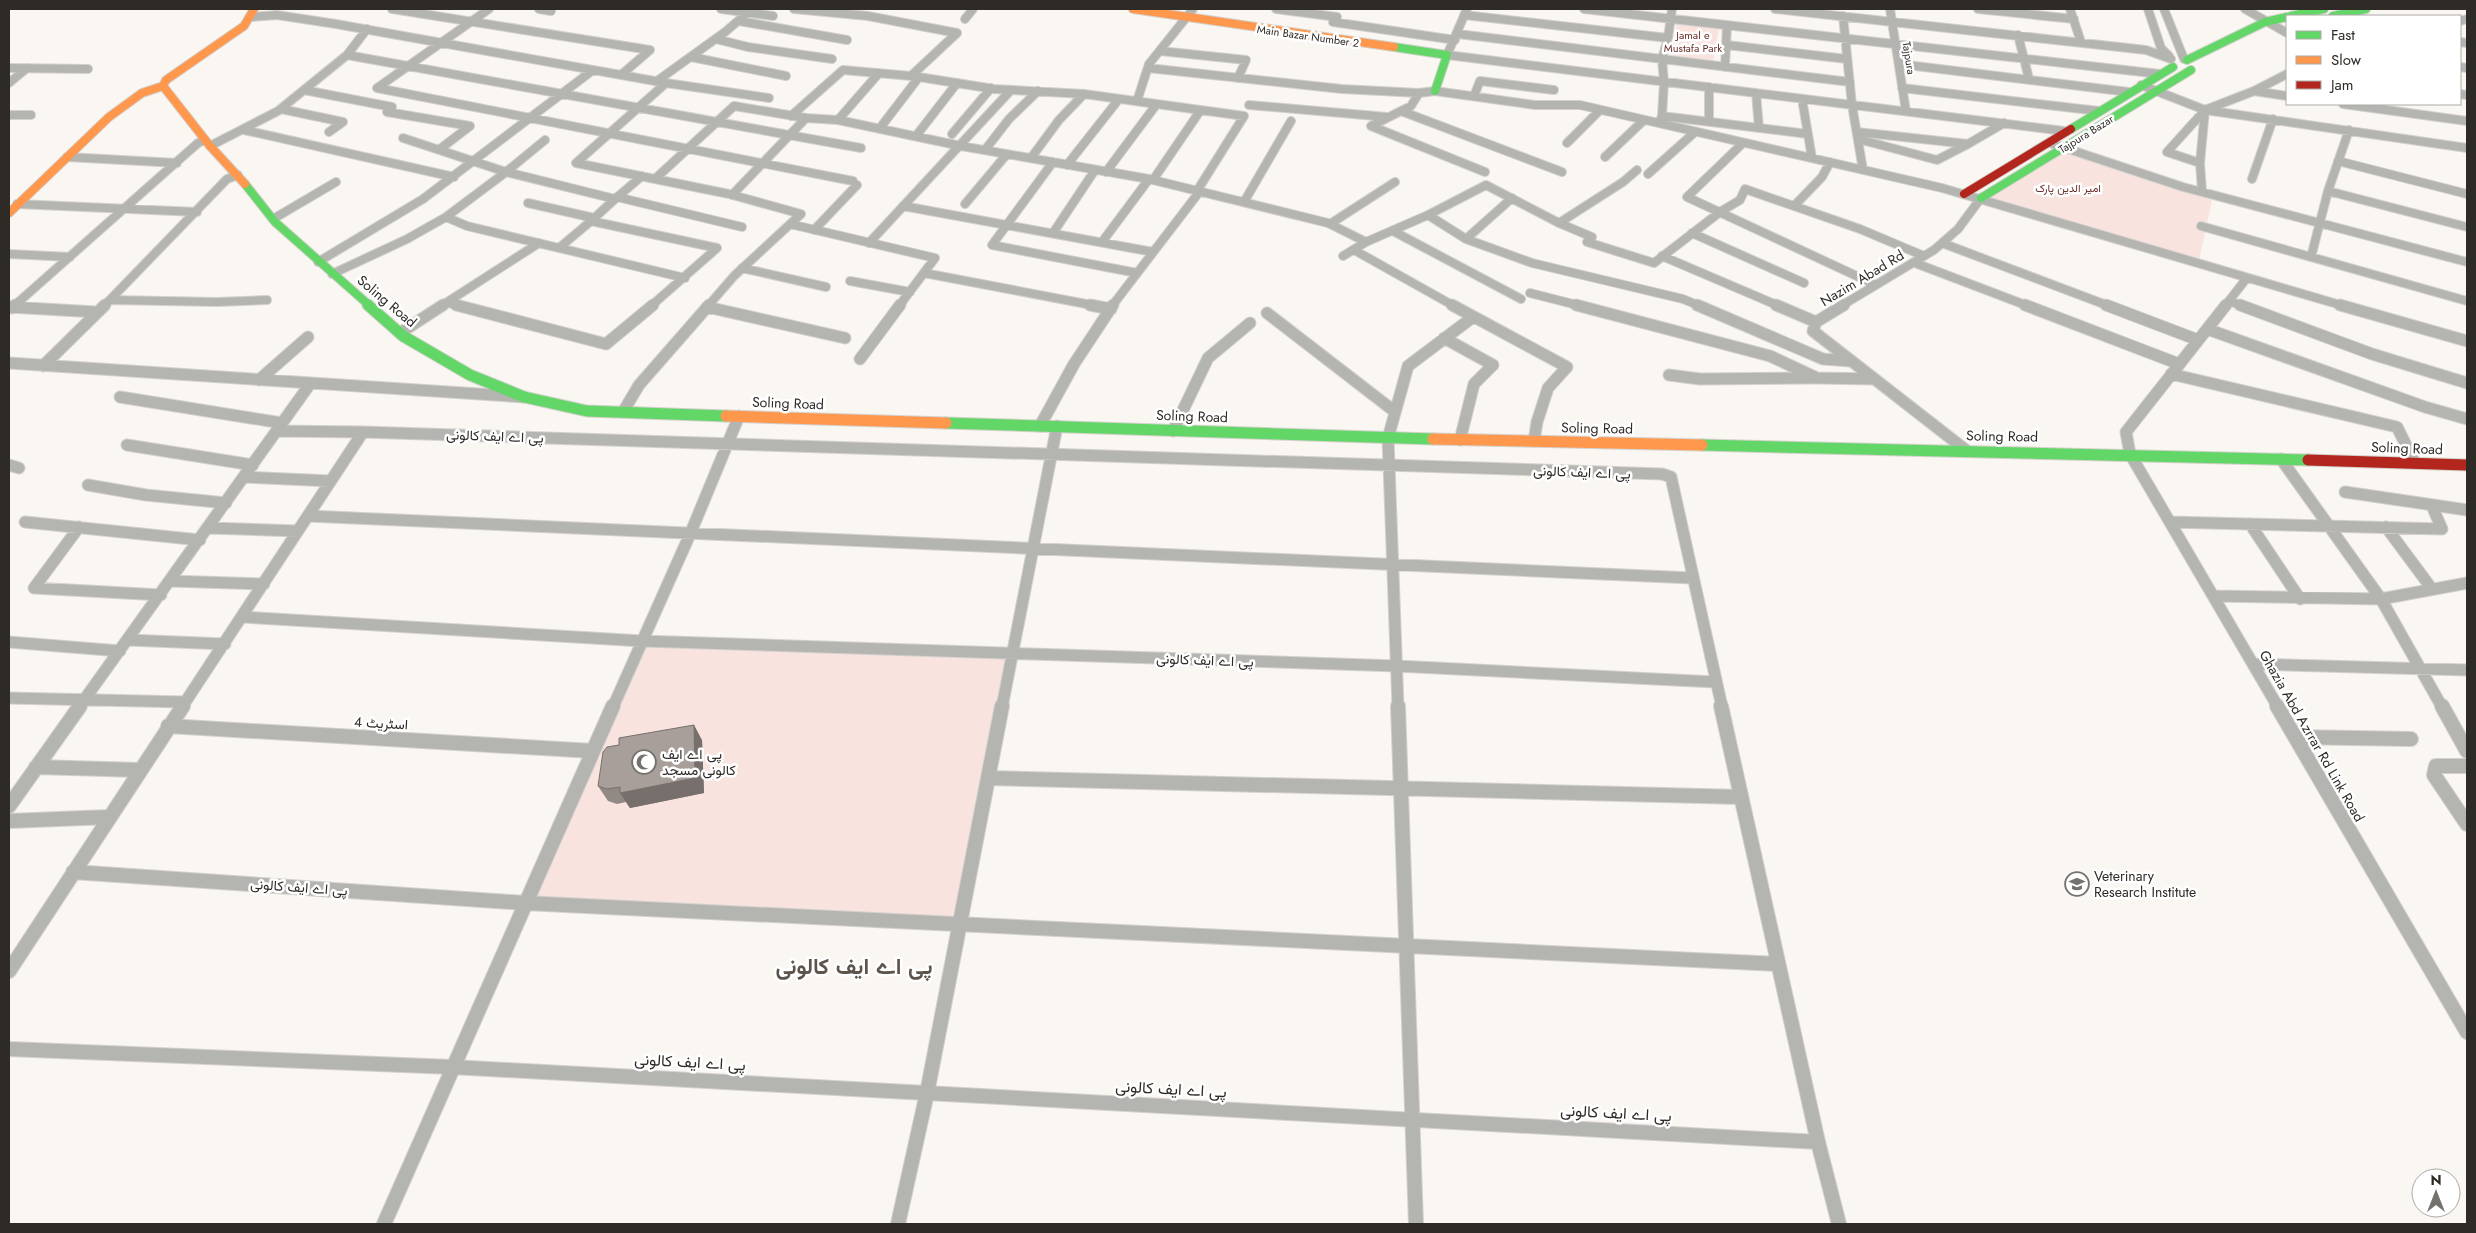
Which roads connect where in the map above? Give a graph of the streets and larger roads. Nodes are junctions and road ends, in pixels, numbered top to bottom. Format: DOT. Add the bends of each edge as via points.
graph roads {
  1 [pos="392,9"];
  2 [pos="489,9"];
  3 [pos="539,9"];
  4 [pos="721,9"];
  5 [pos="794,9"];
  6 [pos="973,9"];
  7 [pos="1133,9"];
  8 [pos="1276,9"];
  9 [pos="1584,9"];
  10 [pos="1672,9"];
  11 [pos="1775,9"];
  12 [pos="1890,9"];
  13 [pos="1978,9"];
  14 [pos="2070,9"];
  15 [pos="2148,9"];
  16 [pos="2164,9"];
  17 [pos="2245,9"];
  18 [pos="2324,9"];
  19 [pos="2366,9"];
  20 [pos="751,10"];
  21 [pos="551,11"];
  22 [pos="1466,12"];
  23 [pos="252,13"];
  24 [pos="1190,13"];
  25 [pos="2296,15"];
  26 [pos="2338,15"];
  27 [pos="773,16"];
  28 [pos="1843,16"];
  29 [pos="2286,17"];
  30 [pos="1671,19"];
  31 [pos="2074,19"];
  32 [pos="966,20"];
  33 [pos="739,21"];
  34 [pos="470,22"];
  35 [pos="1892,22"];
  36 [pos="2265,22"];
  37 [pos="1727,25"];
  38 [pos="367,29"];
  39 [pos="2284,30"];
  40 [pos="2018,35"];
  41 [pos="1456,37"];
  42 [pos="1668,38"];
  43 [pos="1845,38"];
  44 [pos="716,39"];
  45 [pos="847,40"];
  46 [pos="440,42"];
  47 [pos="2080,42"];
  48 [pos="1896,44"];
  49 [pos="1727,45"];
  50 [pos="1160,50"];
  51 [pos="347,55"];
  52 [pos="1447,55"];
  53 [pos="691,57"];
  54 [pos="2024,57"];
  55 [pos="832,59"];
  56 [pos="1662,59"];
  57 [pos="1848,59"];
  58 [pos="2172,63"];
  59 [pos="1899,64"];
  60 [pos="2189,64"];
  61 [pos="406,67"];
  62 [pos="1726,67"];
  63 [pos="9,68"];
  64 [pos="26,68"];
  65 [pos="1148,68"];
  66 [pos="88,69"];
  67 [pos="593,70"];
  68 [pos="880,73"];
  69 [pos="2160,74"];
  70 [pos="621,75"];
  71 [pos="2286,75"];
  72 [pos="786,76"];
  73 [pos="915,77"];
  74 [pos="1238,78"];
  75 [pos="2029,79"];
  76 [pos="1557,80"];
  77 [pos="662,82"];
  78 [pos="1664,82"];
  79 [pos="1850,82"];
  80 [pos="9,83"];
  81 [pos="957,83"];
  82 [pos="2141,85"];
  83 [pos="163,86"];
  84 [pos="1709,87"];
  85 [pos="991,88"];
  86 [pos="1902,88"];
  87 [pos="304,90"];
  88 [pos="1011,90"];
  89 [pos="1038,91"];
  90 [pos="1435,91"];
  91 [pos="2254,91"];
  92 [pos="2129,92"];
  93 [pos="2157,92"];
  94 [pos="1419,93"];
  95 [pos="1756,93"];
  96 [pos="561,94"];
  97 [pos="1084,94"];
  98 [pos="1474,96"];
  99 [pos="2286,96"];
  100 [pos="769,98"];
  101 [pos="1119,99"];
  102 [pos="1802,99"];
  103 [pos="1137,101"];
  104 [pos="1156,105"];
  105 [pos="1249,105"];
  106 [pos="1550,105"];
  107 [pos="1852,105"];
  108 [pos="2350,105"];
  109 [pos="638,107"];
  110 [pos="281,109"];
  111 [pos="1402,110"];
  112 [pos="1600,110"];
  113 [pos="2205,110"];
  114 [pos="1200,111"];
  115 [pos="1906,111"];
  116 [pos="2099,111"];
  117 [pos="9,115"];
  118 [pos="31,115"];
  119 [pos="791,116"];
  120 [pos="531,117"];
  121 [pos="1389,117"];
  122 [pos="806,118"];
  123 [pos="1660,119"];
  124 [pos="838,120"];
  125 [pos="1644,120"];
  126 [pos="2273,120"];
  127 [pos="1291,121"];
  128 [pos="1709,121"];
  129 [pos="2467,121"];
  130 [pos="717,122"];
  131 [pos="2004,123"];
  132 [pos="880,128"];
  133 [pos="1759,128"];
  134 [pos="244,130"];
  135 [pos="2348,130"];
  136 [pos="2064,131"];
  137 [pos="330,132"];
  138 [pos="610,132"];
  139 [pos="1695,132"];
  140 [pos="952,134"];
  141 [pos="1808,134"];
  142 [pos="790,135"];
  143 [pos="916,136"];
  144 [pos="1857,136"];
  145 [pos="403,138"];
  146 [pos="545,140"];
  147 [pos="1743,142"];
  148 [pos="2050,142"];
  149 [pos="208,143"];
  150 [pos="1567,143"];
  151 [pos="1968,144"];
  152 [pos="961,146"];
  153 [pos="689,148"];
  154 [pos="862,148"];
  155 [pos="2467,148"];
  156 [pos="440,149"];
  157 [pos="2063,149"];
  158 [pos="985,150"];
  159 [pos="1007,154"];
  160 [pos="67,157"];
  161 [pos="1605,157"];
  162 [pos="1031,158"];
  163 [pos="1812,158"];
  164 [pos="474,161"];
  165 [pos="2338,161"];
  166 [pos="1054,162"];
  167 [pos="1830,162"];
  168 [pos="177,163"];
  169 [pos="763,163"];
  170 [pos="2200,163"];
  171 [pos="1067,165"];
  172 [pos="1095,170"];
  173 [pos="1637,170"];
  174 [pos="1864,170"];
  175 [pos="506,172"];
  176 [pos="1106,172"];
  177 [pos="1485,172"];
  178 [pos="1562,172"];
  179 [pos="1648,174"];
  180 [pos="238,175"];
  181 [pos="642,176"];
  182 [pos="454,177"];
  183 [pos="2252,178"];
  184 [pos="655,179"];
  185 [pos="1151,180"];
  186 [pos="336,182"];
  187 [pos="1395,182"];
  188 [pos="1198,191"];
  189 [pos="2202,191"];
  190 [pos="2328,191"];
  191 [pos="1964,194"];
  192 [pos="2467,194"];
  193 [pos="732,195"];
  194 [pos="616,198"];
  195 [pos="1512,198"];
  196 [pos="1981,198"];
  197 [pos="1244,202"];
  198 [pos="528,203"];
  199 [pos="17,204"];
  200 [pos="965,204"];
  201 [pos="903,206"];
  202 [pos="1794,206"];
  203 [pos="125,208"];
  204 [pos="197,212"];
  205 [pos="1720,212"];
  206 [pos="9,213"];
  207 [pos="1428,215"];
  208 [pos="446,217"];
  209 [pos="273,219"];
  210 [pos="592,220"];
  211 [pos="2320,222"];
  212 [pos="1559,223"];
  213 [pos="790,224"];
  214 [pos="1007,224"];
  215 [pos="1330,224"];
  216 [pos="2201,226"];
  217 [pos="742,227"];
  218 [pos="2467,227"];
  219 [pos="814,230"];
  220 [pos="1393,231"];
  221 [pos="1053,233"];
  222 [pos="1692,233"];
  223 [pos="1466,239"];
  224 [pos="1102,242"];
  225 [pos="1366,242"];
  226 [pos="869,243"];
  227 [pos="1942,243"];
  228 [pos="539,244"];
  229 [pos="559,248"];
  230 [pos="1354,250"];
  231 [pos="1153,252"];
  232 [pos="9,254"];
  233 [pos="70,256"];
  234 [pos="1343,256"];
  235 [pos="1662,256"];
  236 [pos="1924,256"];
  237 [pos="2311,257"];
  238 [pos="318,262"];
  239 [pos="2467,262"];
  240 [pos="1915,263"];
  241 [pos="742,268"];
  242 [pos="924,273"];
  243 [pos="1137,273"];
  244 [pos="332,274"];
  245 [pos="685,278"];
  246 [pos="2246,279"];
  247 [pos="850,281"];
  248 [pos="1804,283"];
  249 [pos="1876,285"];
  250 [pos="826,287"];
  251 [pos="910,292"];
  252 [pos="1530,293"];
  253 [pos="1521,299"];
  254 [pos="112,300"];
  255 [pos="267,300"];
  256 [pos="2229,301"];
  257 [pos="2467,301"];
  258 [pos="448,303"];
  259 [pos="707,306"];
  260 [pos="11,307"];
  261 [pos="1111,309"];
  262 [pos="96,312"];
  263 [pos="1267,312"];
  264 [pos="1473,317"];
  265 [pos="1816,322"];
  266 [pos="1250,323"];
  267 [pos="2207,329"];
  268 [pos="400,334"];
  269 [pos="308,337"];
  270 [pos="845,338"];
  271 [pos="1444,338"];
  272 [pos="2198,340"];
  273 [pos="2467,341"];
  274 [pos="860,359"];
  275 [pos="1850,361"];
  276 [pos="2179,364"];
  277 [pos="10,365"];
  278 [pos="43,366"];
  279 [pos="2171,374"];
  280 [pos="1669,375"];
  281 [pos="1817,378"];
  282 [pos="1874,379"];
  283 [pos="259,380"];
  284 [pos="310,384"];
  285 [pos="2467,384"];
  286 [pos="120,397"];
  287 [pos="524,397"];
  288 [pos="1394,411"];
  289 [pos="623,412"];
  290 [pos="739,416"];
  291 [pos="2467,419"];
  292 [pos="1040,426"];
  293 [pos="1057,426"];
  294 [pos="279,427"];
  295 [pos="1173,431"];
  296 [pos="363,432"];
  297 [pos="1388,438"];
  298 [pos="1460,440"];
  299 [pos="729,442"];
  300 [pos="1534,442"];
  301 [pos="127,445"];
  302 [pos="1968,450"];
  303 [pos="1053,454"];
  304 [pos="2130,454"];
  305 [pos="2281,459"];
  306 [pos="2415,463"];
  307 [pos="9,464"];
  308 [pos="2467,464"];
  309 [pos="253,465"];
  310 [pos="1390,466"];
  311 [pos="19,468"];
  312 [pos="244,477"];
  313 [pos="331,481"];
  314 [pos="88,485"];
  315 [pos="2345,492"];
  316 [pos="226,503"];
  317 [pos="2432,506"];
  318 [pos="2467,510"];
  319 [pos="308,516"];
  320 [pos="25,522"];
  321 [pos="2170,522"];
  322 [pos="2250,524"];
  323 [pos="2328,525"];
  324 [pos="79,527"];
  325 [pos="2386,527"];
  326 [pos="209,528"];
  327 [pos="298,531"];
  328 [pos="691,532"];
  329 [pos="200,540"];
  330 [pos="1034,548"];
  331 [pos="1393,564"];
  332 [pos="1692,578"];
  333 [pos="170,582"];
  334 [pos="2467,583"];
  335 [pos="264,584"];
  336 [pos="2432,589"];
  337 [pos="161,595"];
  338 [pos="2212,596"];
  339 [pos="2300,599"];
  340 [pos="2381,600"];
  341 [pos="242,616"];
  342 [pos="128,640"];
  343 [pos="642,640"];
  344 [pos="9,642"];
  345 [pos="224,644"];
  346 [pos="120,651"];
  347 [pos="1014,653"];
  348 [pos="2253,664"];
  349 [pos="1396,666"];
  350 [pos="2421,668"];
  351 [pos="2467,670"];
  352 [pos="1715,682"];
  353 [pos="9,698"];
  354 [pos="84,701"];
  355 [pos="185,702"];
  356 [pos="168,726"];
  357 [pos="2295,736"];
  358 [pos="2410,739"];
  359 [pos="593,751"];
  360 [pos="2467,751"];
  361 [pos="36,766"];
  362 [pos="2467,766"];
  363 [pos="139,770"];
  364 [pos="989,778"];
  365 [pos="1401,788"];
  366 [pos="1741,797"];
  367 [pos="9,806"];
  368 [pos="110,817"];
  369 [pos="9,821"];
  370 [pos="2467,824"];
  371 [pos="73,872"];
  372 [pos="525,903"];
  373 [pos="960,924"];
  374 [pos="1406,946"];
  375 [pos="1778,964"];
  376 [pos="9,970"];
  377 [pos="2467,1032"];
  378 [pos="9,1049"];
  379 [pos="452,1067"];
  380 [pos="927,1093"];
  381 [pos="1412,1119"];
  382 [pos="1818,1142"];
  383 [pos="384,1224"];
  384 [pos="898,1224"];
  385 [pos="1416,1224"];
  386 [pos="1839,1224"];
  1 -- 34 [label="street"];
  2 -- 34 [label="street"];
  3 -- 21 [label="street"];
  4 -- 20 [label="street"];
  5 -- 73 [label="street" via="868,16 957,34"];
  6 -- 32 [label="street"];
  7 -- 24 [label="street, Main Bazar Number 2"];
  8 -- 41 [label="street"];
  9 -- 30 [label="street"];
  10 -- 30 [label="street"];
  11 -- 28 [label="street"];
  12 -- 35 [label="street, Tajpura"];
  13 -- 31 [label="street"];
  14 -- 31 [label="street"];
  15 -- 58 [label="street" via="2161,48"];
  16 -- 60 [label="street"];
  17 -- 36 [label="street"];
  18 -- 25 [label="street"];
  19 -- 26 [label="street"];
  20 -- 27 [label="street"];
  20 -- 33 [label="street"];
  22 -- 41 [label="street"];
  22 -- 42 [label="street"];
  23 -- 38 [label="street"];
  23 -- 83 [label="street" via="244,26 170,77"];
  24 -- 50 [label="street"];
  24 -- 52 [label="street, Main Bazar Number 2"];
  28 -- 35 [label="street"];
  28 -- 43 [label="street"];
  29 -- 36 [label="street, Tajpura Bazar"];
  30 -- 37 [label="street"];
  30 -- 42 [label="street"];
  31 -- 47 [label="street"];
  33 -- 44 [label="street"];
  33 -- 45 [label="street"];
  34 -- 46 [label="street"];
  34 -- 70 [label="street" via="650,50"];
  35 -- 40 [label="street"];
  35 -- 48 [label="street, Tajpura"];
  36 -- 39 [label="street"];
  36 -- 60 [label="street, Tajpura Bazar"];
  37 -- 43 [label="street"];
  37 -- 49 [label="street"];
  38 -- 46 [label="street"];
  38 -- 51 [label="street"];
  39 -- 60 [label="street, Tajpura Bazar"];
  40 -- 47 [label="street"];
  40 -- 54 [label="street"];
  41 -- 52 [label="street"];
  41 -- 56 [label="street"];
  42 -- 56 [label="street"];
  43 -- 48 [label="street"];
  43 -- 57 [label="street"];
  44 -- 53 [label="street"];
  44 -- 55 [label="street"];
  46 -- 61 [label="street"];
  46 -- 67 [label="street"];
  47 -- 58 [label="street" via="2151,50"];
  48 -- 54 [label="street"];
  48 -- 59 [label="street, Tajpura"];
  49 -- 57 [label="street"];
  49 -- 62 [label="street"];
  50 -- 65 [label="street"];
  50 -- 74 [label="street" via="1246,60"];
  51 -- 61 [label="street"];
  51 -- 87 [label="street"];
  52 -- 76 [label="street"];
  52 -- 90 [label="street"];
  53 -- 72 [label="street"];
  53 -- 77 [label="street"];
  54 -- 69 [label="street"];
  54 -- 75 [label="street"];
  56 -- 62 [label="street"];
  56 -- 78 [label="street"];
  57 -- 79 [label="street"];
  58 -- 60 [label="street"];
  58 -- 69 [label="street, Tajpura Bazar"];
  59 -- 75 [label="street"];
  59 -- 86 [label="street, Tajpura"];
  60 -- 93 [label="street, Tajpura Bazar"];
  61 -- 96 [label="street"];
  61 -- 120 [label="street" via="377,88"];
  62 -- 79 [label="street"];
  63 -- 64 [label="street"];
  64 -- 66 [label="street"];
  64 -- 80 [label="street"];
  65 -- 74 [label="street"];
  65 -- 103 [label="street"];
  67 -- 70 [label="street"];
  67 -- 96 [label="street"];
  68 -- 73 [label="street"];
  68 -- 119 [label="street" via="843,70"];
  68 -- 124 [label="street"];
  69 -- 82 [label="street, Tajpura Bazar"];
  70 -- 77 [label="street"];
  71 -- 91 [label="street"];
  73 -- 81 [label="street"];
  73 -- 132 [label="street"];
  74 -- 94 [label="street"];
  75 -- 92 [label="street"];
  76 -- 78 [label="street"];
  76 -- 98 [label="street" via="1480,81"];
  76 -- 106 [label="street"];
  77 -- 100 [label="street"];
  77 -- 109 [label="street"];
  78 -- 84 [label="street"];
  78 -- 123 [label="street"];
  79 -- 107 [label="street"];
  81 -- 85 [label="street"];
  81 -- 143 [label="street"];
  82 -- 92 [label="street, Tajpura Bazar"];
  82 -- 93 [label="street"];
  83 -- 149 [label="street, Soling Road"];
  83 -- 160 [label="street" via="132,99"];
  84 -- 95 [label="street"];
  84 -- 128 [label="street"];
  85 -- 88 [label="street"];
  85 -- 140 [label="street"];
  86 -- 115 [label="street, Tajpura"];
  86 -- 116 [label="street"];
  87 -- 110 [label="street"];
  87 -- 156 [label="street" via="392,107 387,112 470,126"];
  88 -- 89 [label="street"];
  88 -- 152 [label="street" via="982,118"];
  89 -- 97 [label="street"];
  89 -- 158 [label="street" via="1009,119"];
  90 -- 94 [label="street"];
  90 -- 98 [label="street"];
  91 -- 99 [label="street"];
  91 -- 113 [label="street"];
  92 -- 116 [label="street, Tajpura Bazar"];
  93 -- 113 [label="street"];
  93 -- 157 [label="street, Tajpura Bazar"];
  94 -- 111 [label="street" via="1411,106"];
  95 -- 102 [label="street"];
  95 -- 133 [label="street"];
  96 -- 109 [label="street"];
  96 -- 120 [label="street"];
  97 -- 101 [label="street"];
  97 -- 162 [label="street"];
  98 -- 106 [label="street"];
  101 -- 103 [label="street"];
  101 -- 171 [label="street"];
  102 -- 107 [label="street"];
  102 -- 141 [label="street"];
  103 -- 104 [label="street"];
  104 -- 114 [label="street"];
  104 -- 176 [label="street"];
  105 -- 121 [label="street"];
  106 -- 112 [label="street"];
  107 -- 115 [label="street"];
  107 -- 144 [label="street"];
  108 -- 129 [label="street"];
  109 -- 130 [label="street"];
  109 -- 138 [label="street"];
  110 -- 134 [label="street"];
  110 -- 137 [label="street" via="344,122"];
  111 -- 121 [label="street"];
  111 -- 178 [label="street"];
  112 -- 125 [label="street"];
  112 -- 150 [label="street"];
  113 -- 126 [label="street"];
  113 -- 170 [label="street"];
  113 -- 170 [label="street" via="2167,152"];
  114 -- 185 [label="street"];
  114 -- 188 [label="street" via="1244,116"];
  115 -- 131 [label="street"];
  116 -- 136 [label="street, Tajpura Bazar"];
  117 -- 118 [label="street"];
  119 -- 122 [label="street"];
  119 -- 130 [label="street" via="734,106"];
  120 -- 138 [label="street"];
  120 -- 164 [label="street"];
  121 -- 177 [label="street" via="1371,126"];
  122 -- 124 [label="street"];
  122 -- 142 [label="street"];
  123 -- 125 [label="street"];
  123 -- 128 [label="street"];
  123 -- 139 [label="street"];
  124 -- 132 [label="street"];
  125 -- 161 [label="street"];
  126 -- 135 [label="street"];
  126 -- 183 [label="street"];
  127 -- 197 [label="street"];
  128 -- 133 [label="street"];
  130 -- 142 [label="street"];
  130 -- 153 [label="street"];
  131 -- 136 [label="street"];
  131 -- 151 [label="street"];
  132 -- 143 [label="street"];
  133 -- 141 [label="street"];
  134 -- 149 [label="street"];
  134 -- 182 [label="street"];
  135 -- 155 [label="street"];
  135 -- 165 [label="street"];
  136 -- 148 [label="street, Tajpura Bazar"];
  138 -- 153 [label="street"];
  138 -- 181 [label="street" via="576,163"];
  139 -- 147 [label="street"];
  139 -- 179 [label="street"];
  141 -- 163 [label="street"];
  142 -- 154 [label="street"];
  142 -- 169 [label="street"];
  143 -- 152 [label="street"];
  144 -- 151 [label="street"];
  144 -- 151 [label="street" via="1937,160"];
  144 -- 174 [label="street"];
  145 -- 156 [label="street"];
  146 -- 175 [label="street"];
  147 -- 163 [label="street"];
  147 -- 205 [label="street" via="1687,197"];
  148 -- 157 [label="street"];
  148 -- 191 [label="street, Tajpura Bazar"];
  149 -- 168 [label="street" via="198,143"];
  149 -- 180 [label="street, Soling Road"];
  152 -- 158 [label="street"];
  152 -- 201 [label="street"];
  153 -- 169 [label="street"];
  153 -- 184 [label="street"];
  156 -- 164 [label="street"];
  157 -- 189 [label="street"];
  157 -- 196 [label="street, Tajpura Bazar"];
  158 -- 159 [label="street"];
  159 -- 162 [label="street"];
  159 -- 200 [label="street"];
  160 -- 168 [label="street"];
  160 -- 199 [label="street"];
  162 -- 166 [label="street"];
  163 -- 167 [label="street"];
  164 -- 175 [label="street"];
  164 -- 182 [label="street"];
  165 -- 190 [label="street"];
  165 -- 192 [label="street"];
  166 -- 171 [label="street"];
  166 -- 214 [label="street"];
  167 -- 174 [label="street"];
  167 -- 202 [label="street" via="1822,177"];
  168 -- 203 [label="street"];
  169 -- 193 [label="street"];
  169 -- 219 [label="street" via="855,183"];
  170 -- 189 [label="street"];
  171 -- 172 [label="street"];
  172 -- 176 [label="street"];
  172 -- 221 [label="street"];
  173 -- 212 [label="street"];
  174 -- 191 [label="street"];
  175 -- 194 [label="street"];
  175 -- 208 [label="street"];
  176 -- 185 [label="street"];
  180 -- 204 [label="street" via="227,179"];
  180 -- 209 [label="street, Soling Road"];
  181 -- 184 [label="street"];
  181 -- 194 [label="street"];
  182 -- 238 [label="street" via="424,199"];
  184 -- 193 [label="street"];
  185 -- 188 [label="street"];
  185 -- 224 [label="street"];
  186 -- 209 [label="street"];
  187 -- 215 [label="street"];
  188 -- 197 [label="street"];
  188 -- 231 [label="street"];
  189 -- 211 [label="street"];
  190 -- 211 [label="street"];
  190 -- 218 [label="street"];
  191 -- 196 [label="street"];
  193 -- 213 [label="street" via="801,214"];
  194 -- 210 [label="street"];
  194 -- 217 [label="street"];
  195 -- 207 [label="street" via="1486,184"];
  195 -- 212 [label="street"];
  195 -- 223 [label="street"];
  196 -- 227 [label="street, Nazim Abad Rd"];
  196 -- 246 [label="street"];
  197 -- 215 [label="street"];
  198 -- 210 [label="street"];
  199 -- 203 [label="street"];
  199 -- 206 [label="street"];
  201 -- 214 [label="street"];
  201 -- 226 [label="street"];
  202 -- 205 [label="street" via="1745,189 1740,200"];
  202 -- 236 [label="street"];
  203 -- 204 [label="street"];
  203 -- 233 [label="street"];
  204 -- 254 [label="street"];
  205 -- 222 [label="street"];
  205 -- 249 [label="street"];
  207 -- 220 [label="street"];
  207 -- 223 [label="street"];
  208 -- 228 [label="street" via="467,226"];
  208 -- 244 [label="street"];
  209 -- 238 [label="street, Soling Road"];
  210 -- 229 [label="street"];
  210 -- 245 [label="street" via="717,248"];
  211 -- 237 [label="street"];
  211 -- 239 [label="street"];
  212 -- 235 [label="street" via="1592,237 1587,242 1654,263"];
  213 -- 219 [label="street"];
  213 -- 241 [label="street"];
  214 -- 221 [label="street"];
  214 -- 243 [label="street" via="992,245"];
  215 -- 225 [label="street"];
  216 -- 237 [label="street"];
  219 -- 226 [label="street"];
  220 -- 225 [label="street"];
  220 -- 253 [label="street"];
  221 -- 224 [label="street"];
  222 -- 235 [label="street"];
  222 -- 248 [label="street"];
  223 -- 275 [label="street" via="1532,263 1683,299 1824,359"];
  224 -- 231 [label="street"];
  225 -- 230 [label="street"];
  226 -- 242 [label="street" via="935,258"];
  227 -- 236 [label="street, Nazim Abad Rd"];
  227 -- 272 [label="street"];
  228 -- 229 [label="street"];
  228 -- 258 [label="street"];
  229 -- 245 [label="street"];
  230 -- 234 [label="street"];
  230 -- 264 [label="street"];
  231 -- 243 [label="street"];
  232 -- 233 [label="street"];
  233 -- 260 [label="street"];
  235 -- 265 [label="street"];
  236 -- 240 [label="street, Nazim Abad Rd"];
  237 -- 257 [label="street"];
  238 -- 244 [label="street, Soling Road"];
  240 -- 249 [label="street, Nazim Abad Rd"];
  240 -- 276 [label="street"];
  241 -- 250 [label="street"];
  241 -- 259 [label="street"];
  242 -- 251 [label="street"];
  242 -- 261 [label="street"];
  243 -- 261 [label="street"];
  244 -- 268 [label="street, Soling Road"];
  245 -- 258 [label="street" via="606,344"];
  246 -- 256 [label="street"];
  246 -- 273 [label="street"];
  247 -- 251 [label="street"];
  249 -- 265 [label="street, Nazim Abad Rd"];
  251 -- 274 [label="street"];
  252 -- 281 [label="street" via="1770,356"];
  254 -- 255 [label="street"];
  254 -- 262 [label="street"];
  256 -- 267 [label="street"];
  256 -- 285 [label="street" via="2372,354"];
  258 -- 268 [label="street"];
  259 -- 270 [label="street"];
  259 -- 289 [label="street" via="639,385"];
  260 -- 262 [label="street"];
  261 -- 292 [label="street" via="1056,392"];
  262 -- 278 [label="street"];
  263 -- 288 [label="street"];
  264 -- 271 [label="street"];
  264 -- 300 [label="street" via="1567,367 1548,388"];
  265 -- 275 [label="street, Nazim Abad Rd" via="1814,331"];
  266 -- 295 [label="street" via="1208,358"];
  267 -- 272 [label="street"];
  267 -- 291 [label="street"];
  268 -- 287 [label="street, Soling Road" via="470,376"];
  269 -- 283 [label="street"];
  271 -- 288 [label="street" via="1408,366"];
  271 -- 298 [label="street" via="1493,365 1474,384"];
  272 -- 276 [label="street"];
  275 -- 282 [label="street, Nazim Abad Rd"];
  276 -- 279 [label="street"];
  277 -- 278 [label="street"];
  278 -- 283 [label="street"];
  279 -- 304 [label="street" via="2126,432"];
  279 -- 306 [label="street" via="2397,427"];
  280 -- 281 [label="street" via="1700,379"];
  281 -- 282 [label="street"];
  282 -- 302 [label="street, Nazim Abad Rd"];
  283 -- 284 [label="street"];
  284 -- 287 [label="street"];
  284 -- 294 [label="street"];
  286 -- 294 [label="street, پی اے ایف کالونی"];
  287 -- 289 [label="street, Soling Road" via="587,411"];
  288 -- 297 [label="street"];
  289 -- 290 [label="street, Soling Road"];
  290 -- 292 [label="street, Soling Road"];
  290 -- 299 [label="street"];
  292 -- 293 [label="street, Soling Road"];
  293 -- 295 [label="street, Soling Road"];
  293 -- 303 [label="street"];
  294 -- 296 [label="street, پی اے ایف کالونی"];
  294 -- 309 [label="street"];
  295 -- 297 [label="street, Soling Road"];
  296 -- 299 [label="street, پی اے ایف کالونی"];
  296 -- 313 [label="street"];
  297 -- 298 [label="street, Soling Road"];
  297 -- 310 [label="street"];
  298 -- 300 [label="street, Soling Road"];
  299 -- 303 [label="street, پی اے ایف کالونی"];
  299 -- 328 [label="street"];
  300 -- 302 [label="street, Soling Road"];
  301 -- 309 [label="street"];
  302 -- 304 [label="street, Soling Road"];
  303 -- 310 [label="street, پی اے ایف کالونی"];
  303 -- 330 [label="street"];
  304 -- 305 [label="street, Soling Road"];
  304 -- 321 [label="street, Ghazia Abd Azrrar Rd Link Road"];
  305 -- 306 [label="street, Soling Road"];
  305 -- 323 [label="street"];
  306 -- 308 [label="street, Soling Road"];
  307 -- 311 [label="street"];
  309 -- 312 [label="street"];
  310 -- 331 [label="street"];
  310 -- 332 [label="street, پی اے ایف کالونی" via="1667,475 1671,477"];
  312 -- 313 [label="street"];
  312 -- 316 [label="street"];
  313 -- 319 [label="street"];
  314 -- 316 [label="street"];
  315 -- 317 [label="street"];
  316 -- 326 [label="street"];
  317 -- 318 [label="street"];
  317 -- 325 [label="street" via="2442,529"];
  319 -- 327 [label="street"];
  319 -- 328 [label="street"];
  320 -- 324 [label="street"];
  321 -- 322 [label="street"];
  321 -- 338 [label="street, Ghazia Abd Azrrar Rd Link Road"];
  322 -- 323 [label="street"];
  322 -- 339 [label="street"];
  323 -- 325 [label="street"];
  323 -- 340 [label="street"];
  324 -- 329 [label="street"];
  324 -- 337 [label="street" via="34,588"];
  325 -- 336 [label="street"];
  326 -- 327 [label="street"];
  326 -- 329 [label="street"];
  327 -- 335 [label="street"];
  328 -- 330 [label="street"];
  328 -- 343 [label="street"];
  329 -- 333 [label="street"];
  330 -- 331 [label="street"];
  330 -- 347 [label="street"];
  331 -- 332 [label="street"];
  331 -- 349 [label="street"];
  332 -- 352 [label="street, پی اے ایف کالونی"];
  333 -- 335 [label="street"];
  333 -- 337 [label="street"];
  334 -- 336 [label="street"];
  335 -- 341 [label="street"];
  336 -- 340 [label="street"];
  337 -- 342 [label="street"];
  338 -- 339 [label="street"];
  338 -- 348 [label="street, Ghazia Abd Azrrar Rd Link Road"];
  339 -- 340 [label="street"];
  340 -- 350 [label="street"];
  341 -- 343 [label="street, پی اے ایف کالونی"];
  341 -- 345 [label="street"];
  342 -- 345 [label="street"];
  342 -- 346 [label="street"];
  343 -- 347 [label="street, پی اے ایف کالونی"];
  343 -- 359 [label="street"];
  344 -- 346 [label="street"];
  345 -- 355 [label="street"];
  346 -- 354 [label="street"];
  347 -- 349 [label="street, پی اے ایف کالونی"];
  347 -- 364 [label="street"];
  348 -- 350 [label="street"];
  348 -- 357 [label="street, Ghazia Abd Azrrar Rd Link Road"];
  349 -- 352 [label="street, پی اے ایف کالونی"];
  349 -- 365 [label="street"];
  350 -- 351 [label="street"];
  350 -- 360 [label="street"];
  352 -- 366 [label="street, پی اے ایف کالونی"];
  353 -- 354 [label="street"];
  354 -- 355 [label="street"];
  354 -- 361 [label="street"];
  355 -- 356 [label="street"];
  356 -- 359 [label="street, اسٹریٹ 4"];
  356 -- 363 [label="street"];
  357 -- 358 [label="street"];
  357 -- 377 [label="street, Ghazia Abd Azrrar Rd Link Road"];
  359 -- 372 [label="street"];
  361 -- 363 [label="street"];
  361 -- 367 [label="street"];
  362 -- 370 [label="street" via="2436,766 2434,775"];
  363 -- 368 [label="street"];
  364 -- 365 [label="street"];
  364 -- 373 [label="street"];
  365 -- 366 [label="street"];
  365 -- 374 [label="street"];
  366 -- 375 [label="street, پی اے ایف کالونی"];
  368 -- 369 [label="street"];
  368 -- 371 [label="street"];
  371 -- 372 [label="street, پی اے ایف کالونی"];
  371 -- 376 [label="street"];
  372 -- 373 [label="street, پی اے ایف کالونی"];
  372 -- 379 [label="street"];
  373 -- 374 [label="street, پی اے ایف کالونی"];
  373 -- 380 [label="street"];
  374 -- 375 [label="street, پی اے ایف کالونی"];
  374 -- 381 [label="street"];
  375 -- 382 [label="street, پی اے ایف کالونی"];
  378 -- 379 [label="street, پی اے ایف کالونی"];
  379 -- 380 [label="street, پی اے ایف کالونی"];
  379 -- 383 [label="street"];
  380 -- 381 [label="street, پی اے ایف کالونی"];
  380 -- 384 [label="street"];
  381 -- 382 [label="street, پی اے ایف کالونی"];
  381 -- 385 [label="street"];
  382 -- 386 [label="street, پی اے ایف کالونی"];
}
